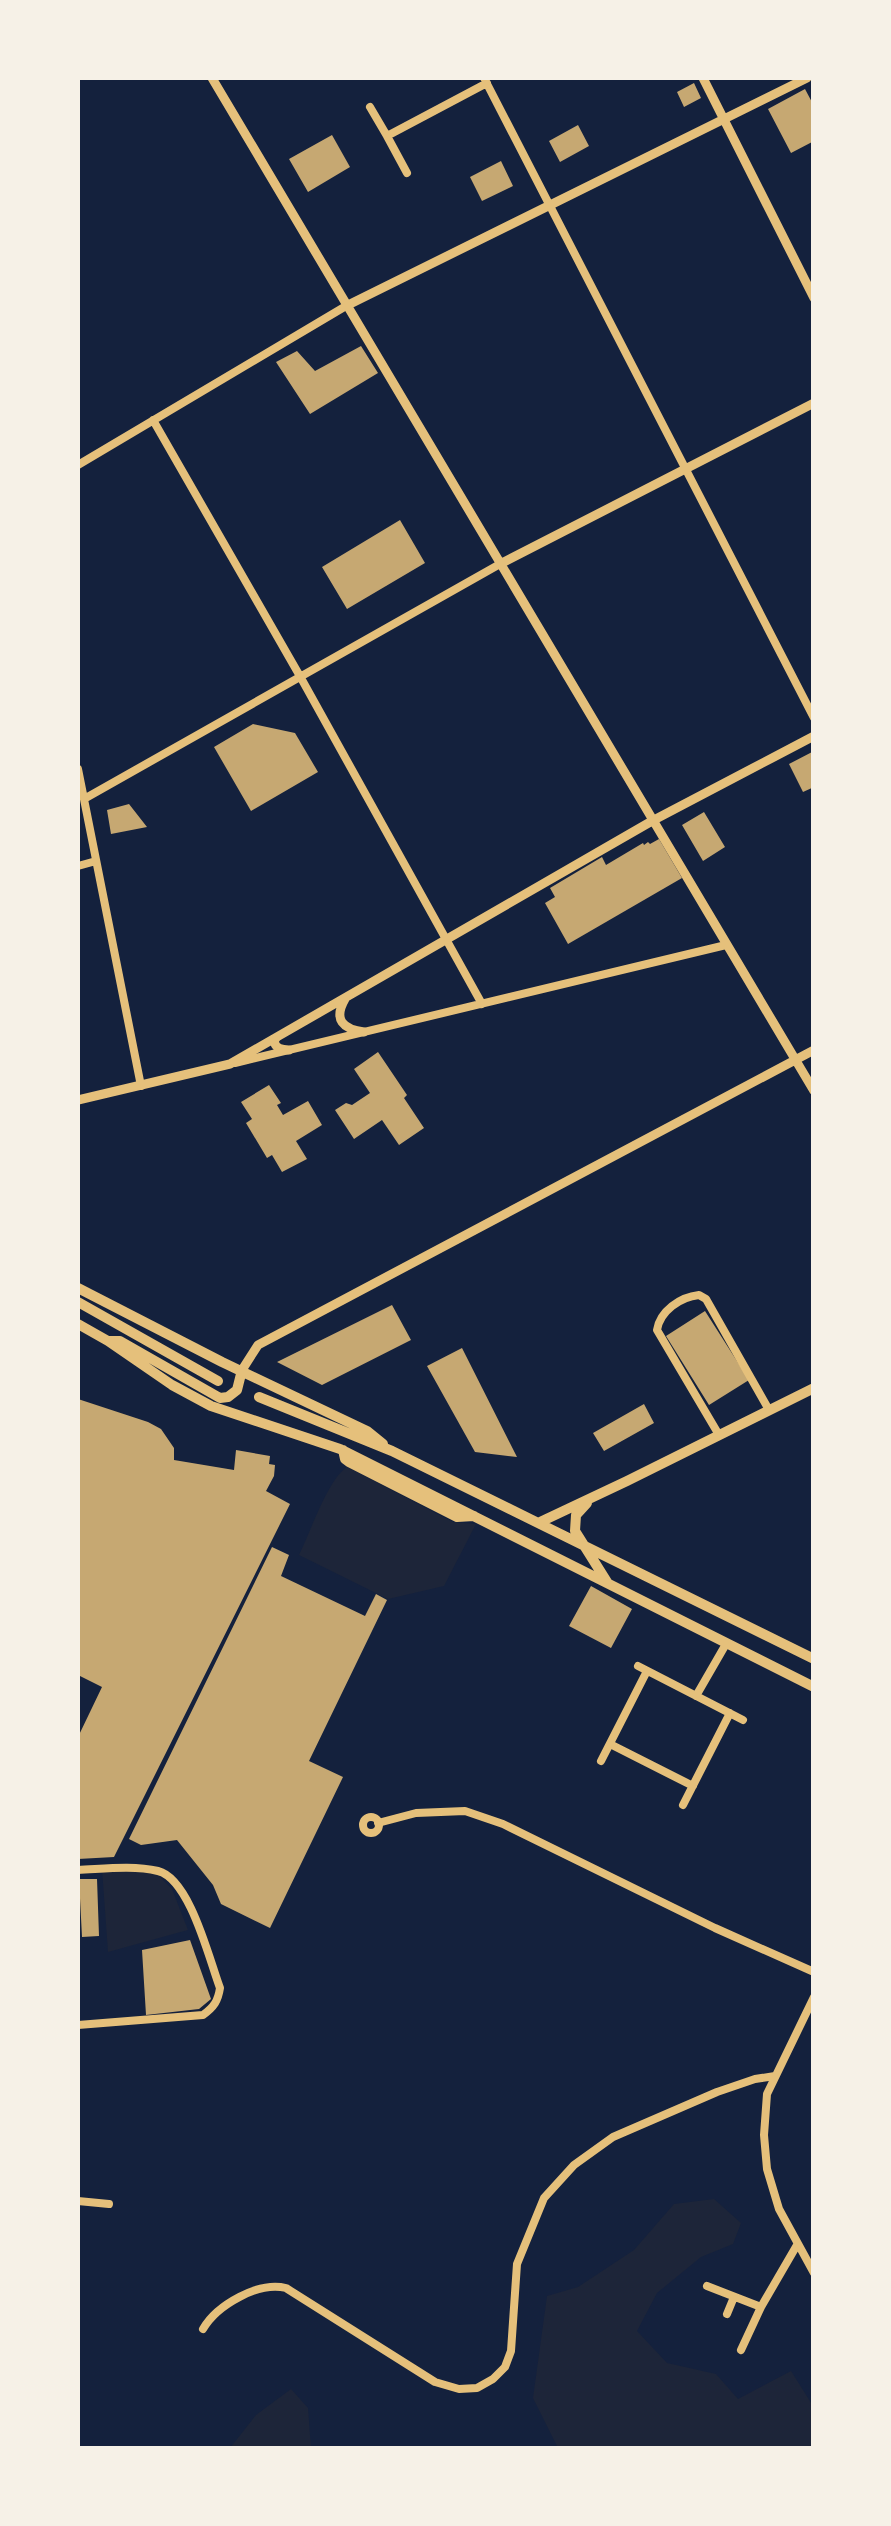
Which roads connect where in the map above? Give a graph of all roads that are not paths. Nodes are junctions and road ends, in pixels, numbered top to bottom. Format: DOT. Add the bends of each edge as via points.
graph roads {
  1 [pos="212,78"];
  2 [pos="703,78"];
  3 [pos="807,78"];
  4 [pos="486,80"];
  5 [pos="370,107"];
  6 [pos="724,119"];
  7 [pos="387,136"];
  8 [pos="407,173"];
  9 [pos="550,205"];
  10 [pos="814,298"];
  11 [pos="346,306"];
  12 [pos="814,402"];
  13 [pos="153,420"];
  14 [pos="78,464"];
  15 [pos="685,468"];
  16 [pos="500,564"];
  17 [pos="301,678"];
  18 [pos="814,718"];
  19 [pos="814,736"];
  20 [pos="78,768"];
  21 [pos="84,799"];
  22 [pos="652,820"];
  23 [pos="96,861"];
  24 [pos="78,866"];
  25 [pos="446,940"];
  26 [pos="726,944"];
  27 [pos="346,997"];
  28 [pos="482,1004"];
  29 [pos="364,1032"];
  30 [pos="277,1037"];
  31 [pos="289,1050"];
  32 [pos="814,1050"];
  33 [pos="795,1059"];
  34 [pos="230,1064"];
  35 [pos="142,1086"];
  36 [pos="814,1091"];
  37 [pos="78,1100"];
  38 [pos="78,1288"];
  39 [pos="78,1302"];
  40 [pos="78,1324"];
  41 [pos="108,1341"];
  42 [pos="258,1345"];
  43 [pos="242,1370"];
  44 [pos="261,1379"];
  45 [pos="218,1381"];
  46 [pos="814,1388"];
  47 [pos="259,1398"];
  48 [pos="769,1410"];
  49 [pos="720,1435"];
  50 [pos="392,1452"];
  51 [pos="590,1498"];
  52 [pos="538,1522"];
  53 [pos="586,1548"];
  54 [pos="608,1584"];
  55 [pos="726,1644"];
  56 [pos="814,1659"];
  57 [pos="814,1687"];
  58 [pos="696,1696"];
  59 [pos="730,1713"];
  60 [pos="743,1720"];
  61 [pos="610,1744"];
  62 [pos="601,1761"];
  63 [pos="692,1786"];
  64 [pos="683,1805"];
  65 [pos="378,1822"];
  66 [pos="78,1870"];
  67 [pos="814,1972"];
  68 [pos="814,1997"];
  69 [pos="78,2025"];
  70 [pos="774,2076"];
  71 [pos="78,2201"];
  72 [pos="109,2204"];
  73 [pos="797,2246"];
  74 [pos="814,2273"];
  75 [pos="707,2286"];
  76 [pos="734,2297"];
  77 [pos="761,2307"];
  78 [pos="726,2314"];
  79 [pos="203,2328"];
  80 [pos="741,2350"];
  1 -- 11 [label="street"];
  2 -- 6 [label="street"];
  3 -- 6 [label="street"];
  4 -- 7 [label="street"];
  4 -- 9 [label="street"];
  5 -- 7 [label="street"];
  6 -- 9 [label="street"];
  6 -- 10 [label="street"];
  7 -- 8 [label="street"];
  9 -- 11 [label="street"];
  9 -- 15 [label="street"];
  11 -- 13 [label="street"];
  11 -- 16 [label="street"];
  12 -- 15 [label="street"];
  13 -- 14 [label="street"];
  13 -- 17 [label="street"];
  15 -- 16 [label="street"];
  15 -- 18 [label="street"];
  16 -- 17 [label="street"];
  16 -- 22 [label="street"];
  17 -- 21 [label="street"];
  17 -- 25 [label="street"];
  19 -- 22 [label="street"];
  20 -- 21 [label="street"];
  21 -- 23 [label="street"];
  22 -- 25 [label="street"];
  22 -- 26 [label="street"];
  23 -- 24 [label="street"];
  23 -- 35 [label="street"];
  25 -- 27 [label="street"];
  25 -- 28 [label="street"];
  26 -- 28 [label="street"];
  26 -- 33 [label="street"];
  27 -- 29 [label="street" via="342,1022"];
  27 -- 30 [label="street"];
  28 -- 29 [label="street"];
  29 -- 31 [label="street"];
  30 -- 31 [label="street" via="276,1046"];
  30 -- 34 [label="street"];
  31 -- 34 [label="street"];
  32 -- 33 [label="street"];
  33 -- 36 [label="street"];
  33 -- 42 [label="street"];
  34 -- 35 [label="street"];
  35 -- 37 [label="street"];
  38 -- 43 [label="main road"];
  39 -- 45 [label="main road"];
  40 -- 41 [label="main road"];
  41 -- 43 [label="main road" via="120,1341 220,1398 237,1390"];
  41 -- 54 [label="main road" via="211,1406 343,1450"];
  42 -- 43 [label="street"];
  42 -- 44 [label="street" via="252,1363"];
  43 -- 44 [label="main road"];
  44 -- 50 [label="main road" via="367,1431"];
  46 -- 48 [label="main road"];
  47 -- 50 [label="main road"];
  48 -- 49 [label="main road"];
  48 -- 49 [label="street" via="706,1299 688,1296 666,1311 657,1330"];
  49 -- 51 [label="main road"];
  50 -- 52 [label="main road"];
  51 -- 52 [label="main road"];
  51 -- 53 [label="main road" via="574,1524"];
  52 -- 53 [label="main road"];
  53 -- 54 [label="main road"];
  53 -- 56 [label="main road"];
  54 -- 55 [label="main road"];
  55 -- 57 [label="main road"];
  55 -- 58 [label="street"];
  58 -- 59 [label="street"];
  58 -- 61 [label="street" via="643,1669"];
  59 -- 60 [label="street"];
  59 -- 63 [label="street"];
  61 -- 62 [label="street"];
  61 -- 63 [label="street"];
  63 -- 64 [label="street"];
  65 -- 67 [label="street" via="465,1811 515,1828"];
  66 -- 69 [label="street" via="170,1876 187,1898 220,1988 203,2015"];
  68 -- 70 [label="street"];
  70 -- 73 [label="street" via="765,2152 778,2209"];
  70 -- 79 [label="street" via="717,2092 614,2137 574,2165 544,2198 517,2264 511,2351 500,2374 486,2384 459,2390 435,2382 274,2285 253,2290"];
  71 -- 72 [label="street"];
  73 -- 74 [label="street"];
  73 -- 77 [label="street"];
  75 -- 76 [label="street"];
  76 -- 77 [label="street"];
  76 -- 78 [label="street"];
  77 -- 80 [label="street"];
}
